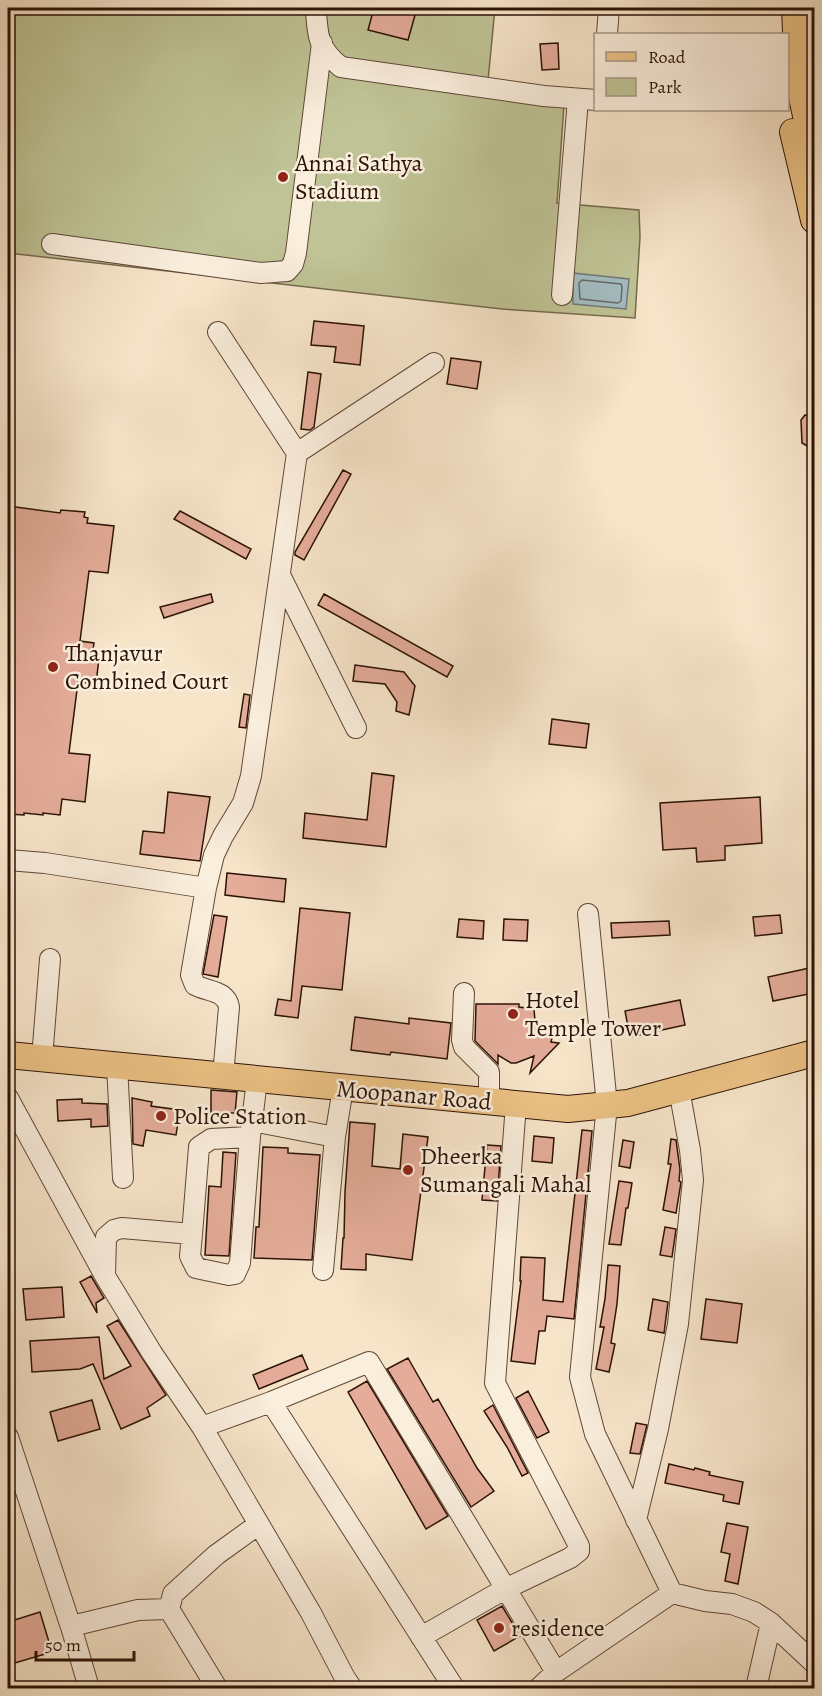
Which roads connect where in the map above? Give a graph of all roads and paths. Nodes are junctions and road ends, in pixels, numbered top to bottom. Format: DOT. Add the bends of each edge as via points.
graph roads {
  1 [pos="316,8"];
  2 [pos="609,8"];
  3 [pos="781,8"];
  4 [pos="795,8"];
  5 [pos="607,33"];
  6 [pos="782,33"];
  7 [pos="322,43"];
  8 [pos="806,78"];
  9 [pos="587,99"];
  10 [pos="793,107"];
  11 [pos="814,153"];
  12 [pos="814,220"];
  13 [pos="52,244"];
  14 [pos="562,295"];
  15 [pos="218,332"];
  16 [pos="434,363"];
  17 [pos="297,453"];
  18 [pos="280,575"];
  19 [pos="356,728"];
  20 [pos="8,860"];
  21 [pos="206,888"];
  22 [pos="588,914"];
  23 [pos="50,959"];
  24 [pos="464,993"];
  25 [pos="814,1053"];
  26 [pos="8,1055"];
  27 [pos="42,1058"];
  28 [pos="117,1066"];
  29 [pos="223,1076"];
  30 [pos="257,1080"];
  31 [pos="343,1088"];
  32 [pos="679,1089"];
  33 [pos="8,1098"];
  34 [pos="489,1102"];
  35 [pos="516,1104"];
  36 [pos="607,1105"];
  37 [pos="251,1129"];
  38 [pos="335,1137"];
  39 [pos="123,1178"];
  40 [pos="192,1234"];
  41 [pos="323,1270"];
  42 [pos="105,1276"];
  43 [pos="271,1402"];
  44 [pos="202,1427"];
  45 [pos="8,1437"];
  46 [pos="636,1520"];
  47 [pos="259,1524"];
  48 [pos="506,1588"];
  49 [pos="672,1593"];
  50 [pos="169,1609"];
  51 [pos="771,1623"];
  52 [pos="72,1630"];
  53 [pos="421,1637"];
  54 [pos="814,1663"];
  55 [pos="556,1672"];
  56 [pos="86,1688"];
  57 [pos="217,1689"];
  58 [pos="352,1689"];
  59 [pos="454,1689"];
  60 [pos="539,1689"];
  61 [pos="756,1689"];
  1 -- 7 [label="street" via="317,32"];
  2 -- 5 [label="street"];
  3 -- 6 [label="main road"];
  4 -- 8 [label="main road"];
  7 -- 9 [label="street" via="327,56 341,67"];
  7 -- 13 [label="street" via="296,253 287,271 261,273"];
  8 -- 10 [label="main road"];
  9 -- 14 [label="street"];
  10 -- 11 [label="main road"];
  10 -- 12 [label="main road"];
  15 -- 17 [label="street"];
  16 -- 17 [label="street"];
  17 -- 18 [label="street"];
  18 -- 19 [label="street"];
  18 -- 21 [label="street" via="251,776 243,803 214,855"];
  20 -- 21 [label="street"];
  21 -- 29 [label="street" via="191,975 195,985 228,1000"];
  22 -- 36 [label="street"];
  23 -- 27 [label="street"];
  24 -- 34 [label="street" via="462,1040 469,1054 489,1072"];
  25 -- 32 [label="main road, Moopanar Road"];
  26 -- 27 [label="main road, Moopanar Road"];
  27 -- 28 [label="main road, Moopanar Road"];
  28 -- 29 [label="main road, Moopanar Road"];
  28 -- 39 [label="street"];
  29 -- 30 [label="main road, Moopanar Road"];
  30 -- 31 [label="main road, Moopanar Road"];
  30 -- 37 [label="street"];
  31 -- 34 [label="main road, Moopanar Road"];
  31 -- 38 [label="street"];
  32 -- 36 [label="main road, Moopanar Road"];
  32 -- 46 [label="street" via="693,1180 678,1324"];
  33 -- 42 [label="street"];
  34 -- 35 [label="main road, Moopanar Road"];
  35 -- 36 [label="main road, Moopanar Road" via="568,1109"];
  35 -- 48 [label="street" via="495,1383 579,1546 576,1555"];
  36 -- 46 [label="street" via="580,1377 595,1434"];
  37 -- 38 [label="street"];
  37 -- 40 [label="street" via="211,1139 199,1147"];
  37 -- 40 [label="street" via="240,1263 235,1274 196,1268 190,1256"];
  38 -- 41 [label="street"];
  40 -- 42 [label="street" via="114,1230 106,1237"];
  42 -- 44 [label="street"];
  43 -- 44 [label="street"];
  43 -- 48 [label="street" via="369,1362"];
  43 -- 53 [label="street"];
  44 -- 47 [label="street"];
  45 -- 52 [label="street"];
  46 -- 49 [label="street"];
  47 -- 50 [label="street" via="216,1555 173,1594"];
  47 -- 58 [label="street"];
  48 -- 53 [label="street"];
  48 -- 55 [label="street"];
  49 -- 51 [label="street" via="732,1604"];
  49 -- 55 [label="street"];
  50 -- 52 [label="street" via="138,1610 80,1624"];
  50 -- 57 [label="street"];
  51 -- 54 [label="street"];
  51 -- 61 [label="street"];
  52 -- 56 [label="street"];
  53 -- 59 [label="street"];
  55 -- 60 [label="street"];
}
